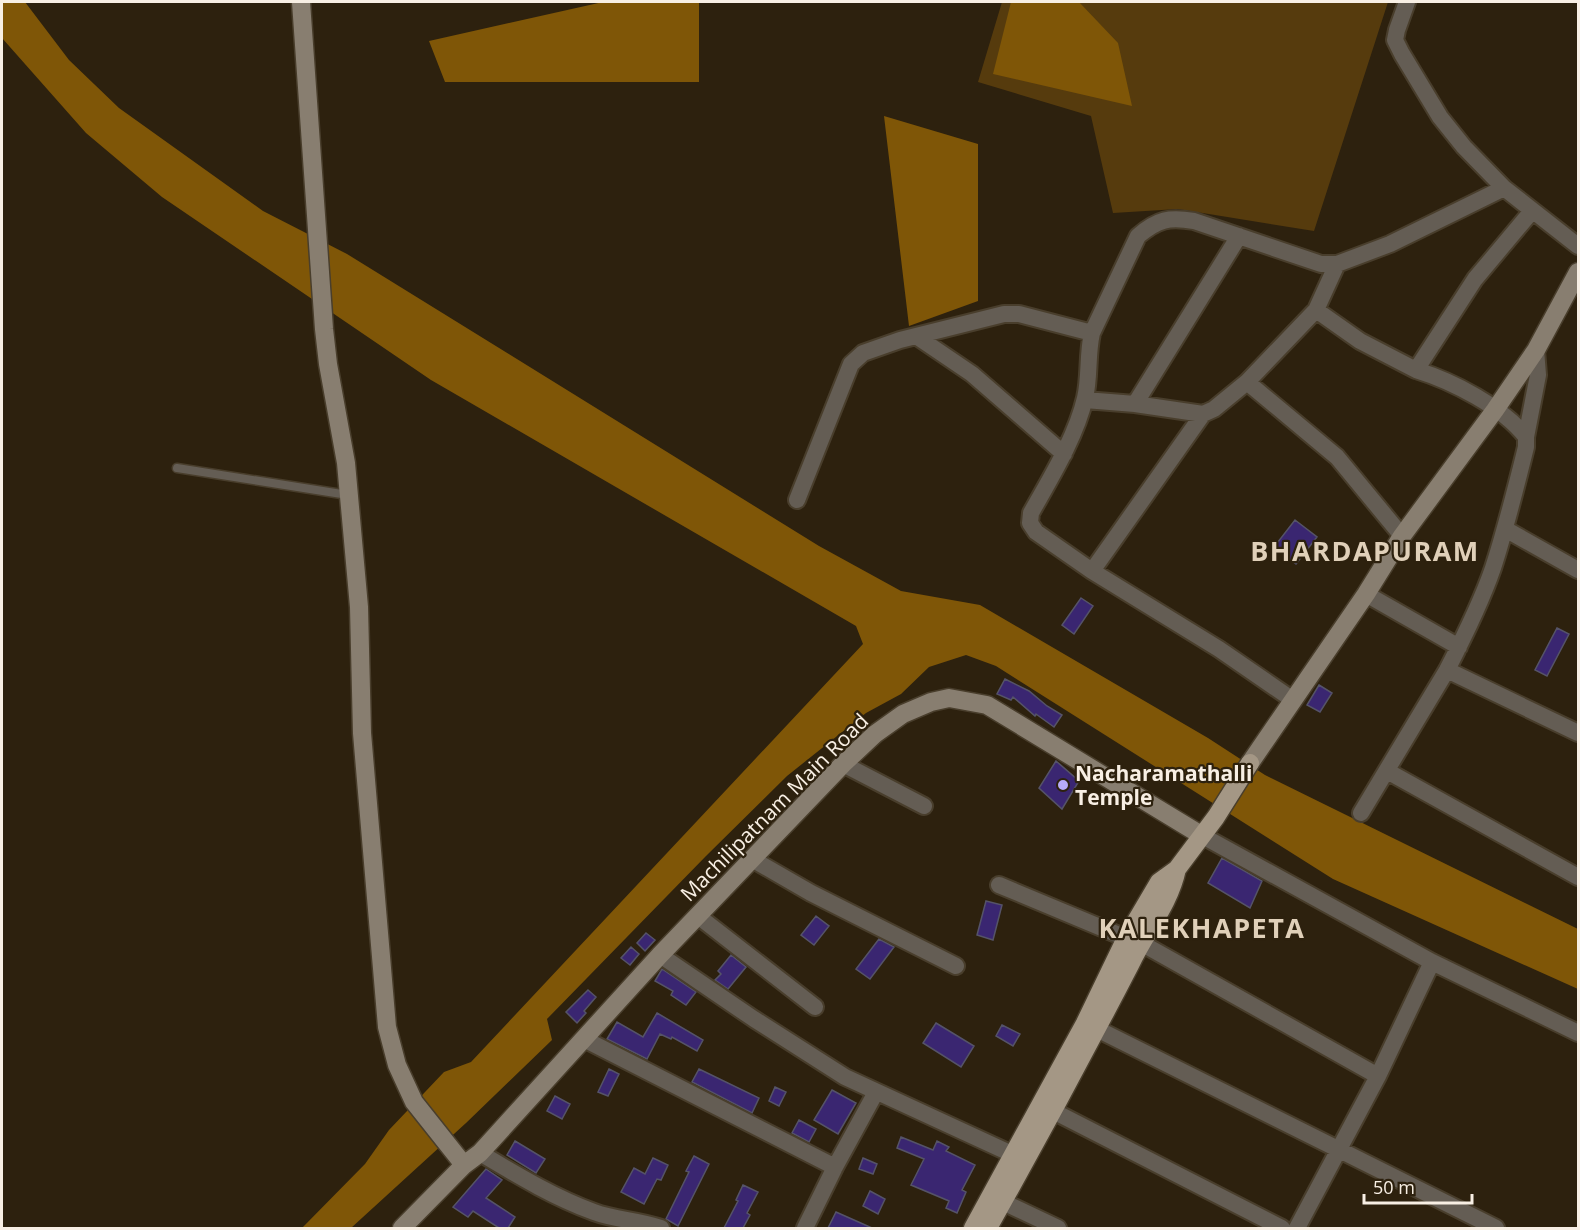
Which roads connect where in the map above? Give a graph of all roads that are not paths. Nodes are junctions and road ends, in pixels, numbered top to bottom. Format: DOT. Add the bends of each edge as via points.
graph roads {
  1 [pos="302,2"];
  2 [pos="1407,2"];
  3 [pos="1504,188"];
  4 [pos="1532,211"];
  5 [pos="1239,236"];
  6 [pos="1578,246"];
  7 [pos="1336,264"];
  8 [pos="1578,272"];
  9 [pos="1316,310"];
  10 [pos="1092,333"];
  11 [pos="916,336"];
  12 [pos="1536,350"];
  13 [pos="1416,370"];
  14 [pos="1247,382"];
  15 [pos="1085,399"];
  16 [pos="1135,404"];
  17 [pos="1500,413"];
  18 [pos="1203,414"];
  19 [pos="1526,437"];
  20 [pos="1064,454"];
  21 [pos="177,468"];
  22 [pos="349,495"];
  23 [pos="797,500"];
  24 [pos="1505,529"];
  25 [pos="1402,536"];
  26 [pos="1578,570"];
  27 [pos="1092,571"];
  28 [pos="1366,594"];
  29 [pos="1459,646"];
  30 [pos="1447,670"];
  31 [pos="1293,700"];
  32 [pos="1578,733"];
  33 [pos="843,764"];
  34 [pos="1387,771"];
  35 [pos="924,806"];
  36 [pos="1361,813"];
  37 [pos="1201,835"];
  38 [pos="752,859"];
  39 [pos="1578,877"];
  40 [pos="999,885"];
  41 [pos="698,916"];
  42 [pos="1134,941"];
  43 [pos="660,955"];
  44 [pos="1432,963"];
  45 [pos="956,966"];
  46 [pos="815,1007"];
  47 [pos="1097,1029"];
  48 [pos="1578,1033"];
  49 [pos="584,1039"];
  50 [pos="1378,1076"];
  51 [pos="876,1092"];
  52 [pos="1053,1112"];
  53 [pos="1339,1150"];
  54 [pos="480,1153"];
  55 [pos="1014,1155"];
  56 [pos="459,1160"];
  57 [pos="835,1167"];
  58 [pos="1003,1202"];
  59 [pos="654,1227"];
  60 [pos="402,1228"];
  61 [pos="805,1228"];
  62 [pos="974,1228"];
  63 [pos="988,1228"];
  64 [pos="1058,1228"];
  65 [pos="1282,1228"];
  66 [pos="1297,1228"];
  67 [pos="1496,1228"];
  1 -- 22 [label="main road" via="324,329"];
  2 -- 3 [label="street" via="1395,40 1402,54 1440,117"];
  3 -- 4 [label="street"];
  3 -- 7 [label="street" via="1390,244"];
  4 -- 6 [label="street"];
  4 -- 13 [label="street" via="1464,294"];
  5 -- 7 [label="street" via="1322,264"];
  5 -- 10 [label="street" via="1194,221 1178,219 1152,224 1138,236"];
  5 -- 16 [label="street"];
  7 -- 9 [label="street"];
  8 -- 12 [label="main road"];
  9 -- 13 [label="street" via="1360,342"];
  9 -- 14 [label="street"];
  10 -- 11 [label="street" via="1019,314 1004,314"];
  10 -- 15 [label="street"];
  11 -- 20 [label="street" via="972,374"];
  11 -- 23 [label="street" via="863,353 851,364"];
  12 -- 17 [label="main road"];
  12 -- 19 [label="street" via="1538,375"];
  13 -- 17 [label="street" via="1449,381"];
  14 -- 18 [label="street"];
  14 -- 25 [label="street" via="1337,457"];
  15 -- 16 [label="street"];
  15 -- 20 [label="street"];
  16 -- 18 [label="street"];
  17 -- 19 [label="street"];
  17 -- 25 [label="main road"];
  18 -- 27 [label="street"];
  19 -- 24 [label="street"];
  20 -- 27 [label="street" via="1031,513 1030,523 1036,532"];
  21 -- 22 [label="lane"];
  22 -- 56 [label="main road" via="359,607 363,745 387,1027 397,1065 414,1102"];
  24 -- 26 [label="street"];
  24 -- 29 [label="street"];
  25 -- 28 [label="main road"];
  27 -- 31 [label="street" via="1220,649"];
  28 -- 29 [label="street"];
  28 -- 31 [label="main road"];
  29 -- 30 [label="street"];
  30 -- 32 [label="street"];
  30 -- 34 [label="street"];
  31 -- 37 [label="main road"];
  33 -- 35 [label="street"];
  33 -- 37 [label="main road, Machilipatnam Main Road" via="884,727 931,702 949,698 987,705"];
  33 -- 38 [label="main road, Machilipatnam Main Road"];
  34 -- 36 [label="street"];
  34 -- 39 [label="street"];
  37 -- 42 [label="main road" via="1176,869 1173,888"];
  37 -- 44 [label="street"];
  38 -- 41 [label="main road, Machilipatnam Main Road"];
  38 -- 45 [label="street"];
  40 -- 42 [label="street"];
  41 -- 43 [label="main road, Machilipatnam Main Road"];
  41 -- 46 [label="street"];
  42 -- 47 [label="main road"];
  42 -- 50 [label="street"];
  42 -- 55 [label="main road"];
  43 -- 49 [label="main road, Machilipatnam Main Road"];
  43 -- 51 [label="street" via="816,1059"];
  44 -- 48 [label="street"];
  44 -- 50 [label="street"];
  47 -- 52 [label="main road"];
  47 -- 53 [label="street"];
  49 -- 54 [label="main road, Machilipatnam Main Road"];
  49 -- 57 [label="street"];
  50 -- 53 [label="street"];
  51 -- 55 [label="street"];
  51 -- 57 [label="street"];
  52 -- 58 [label="main road"];
  52 -- 65 [label="street"];
  53 -- 66 [label="street"];
  53 -- 67 [label="street"];
  54 -- 56 [label="main road, Machilipatnam Main Road"];
  54 -- 59 [label="street" via="544,1191 596,1213"];
  55 -- 62 [label="main road"];
  56 -- 60 [label="main road, Machilipatnam Main Road"];
  57 -- 61 [label="street"];
  58 -- 63 [label="main road"];
  58 -- 64 [label="street"];
}
